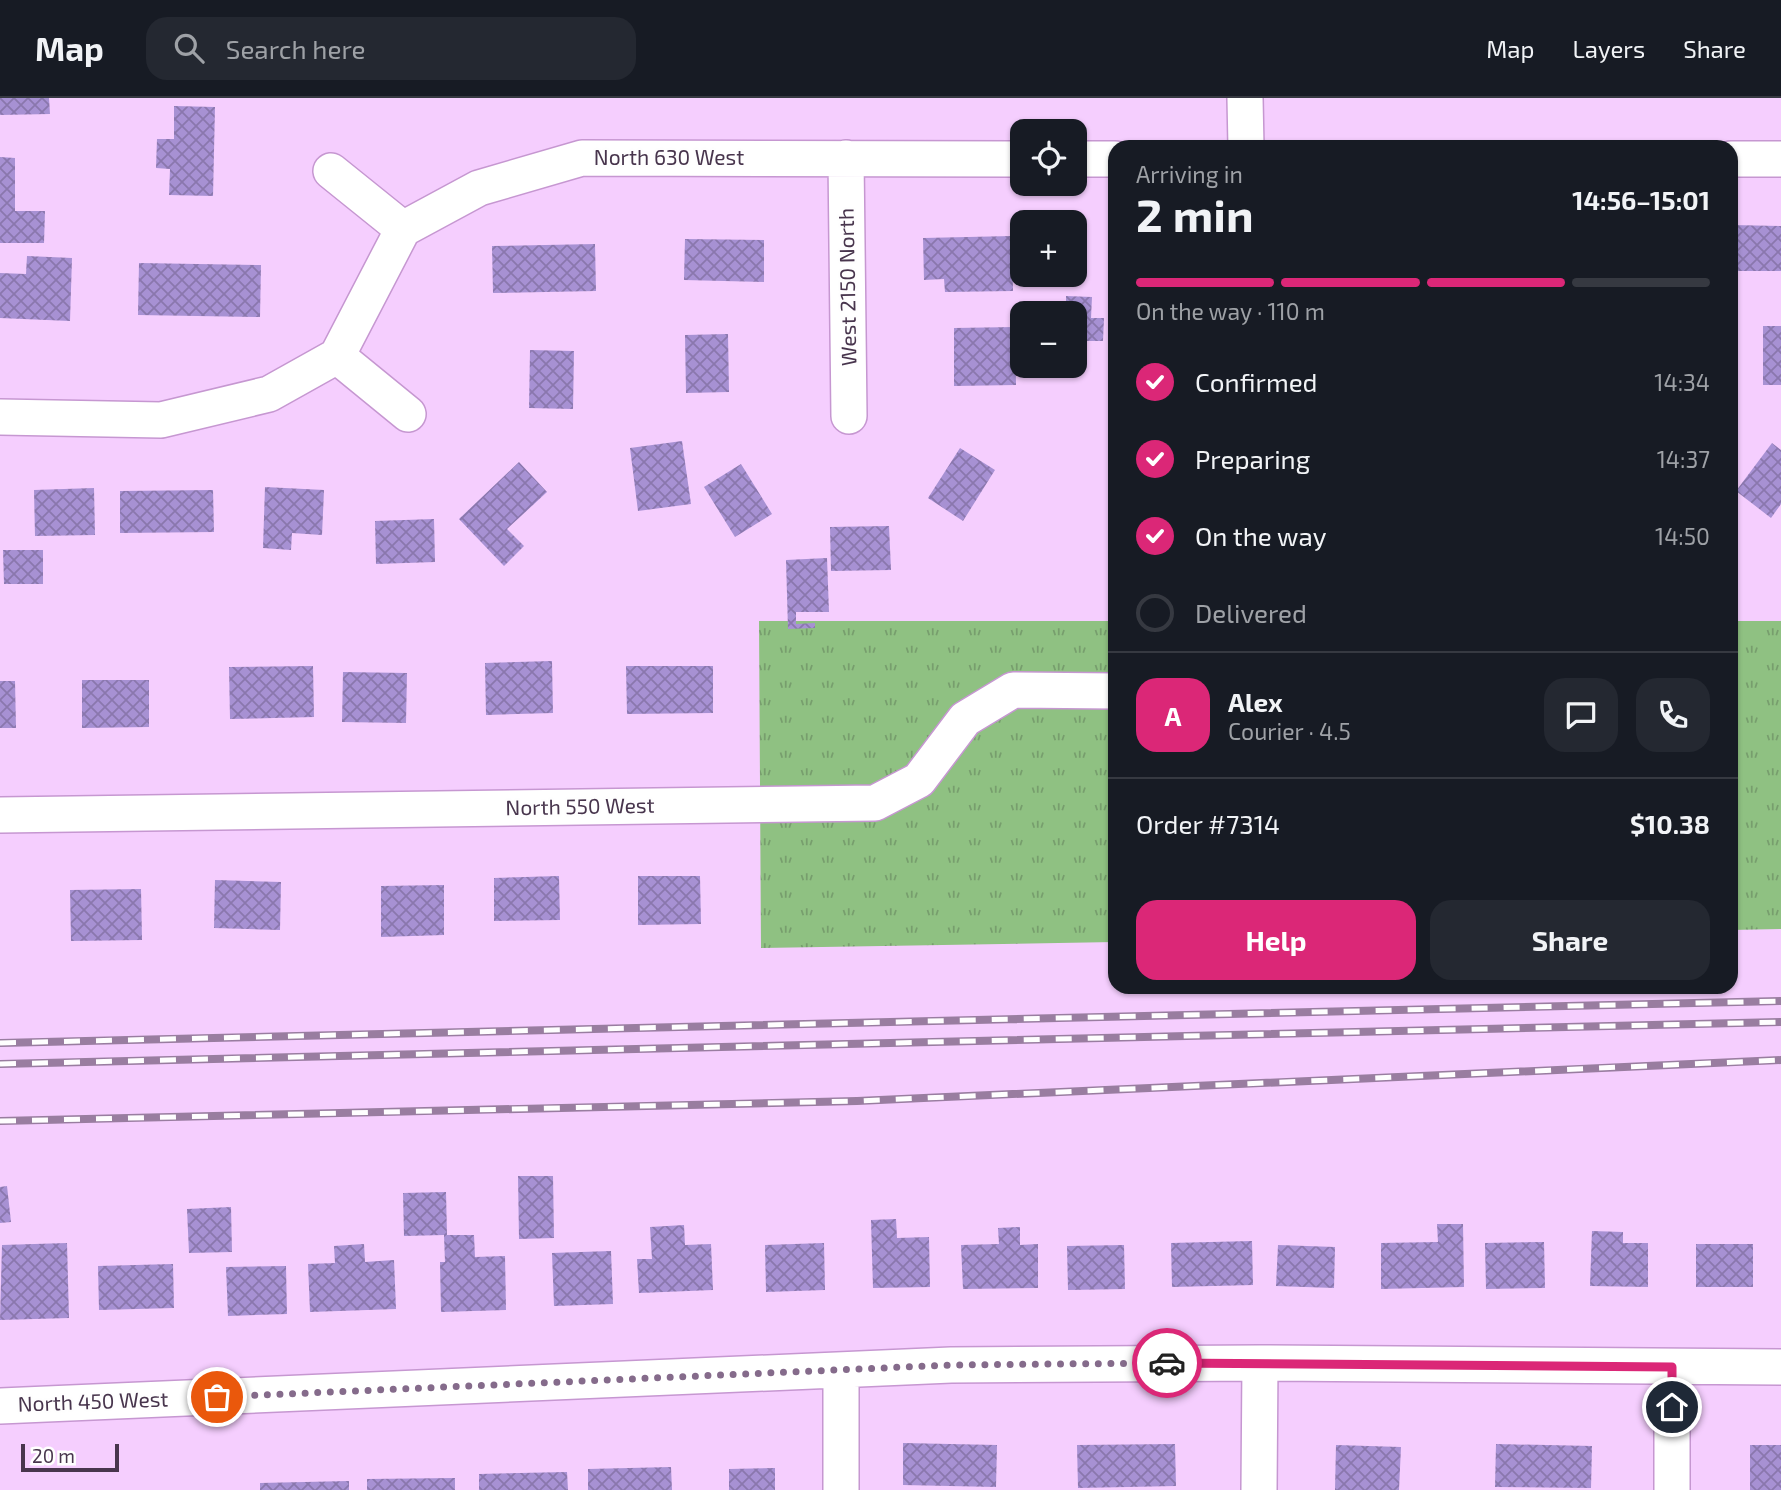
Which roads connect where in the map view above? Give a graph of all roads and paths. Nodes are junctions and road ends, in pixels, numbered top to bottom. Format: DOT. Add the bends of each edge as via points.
graph roads {
  1 [pos="1245,98"];
  2 [pos="1246,140"];
  3 [pos="846,158"];
  4 [pos="1010,159"];
  5 [pos="1087,159"];
  6 [pos="1108,159"];
  7 [pos="1738,159"];
  8 [pos="1781,159"];
  9 [pos="331,171"];
  10 [pos="403,229"];
  11 [pos="337,356"];
  12 [pos="408,414"];
  13 [pos="849,416"];
  14 [pos="0,417"];
  15 [pos="1108,691"];
  16 [pos="0,815"];
  17 [pos="1260,1363"];
  18 [pos="1672,1367"];
  19 [pos="1781,1367"];
  20 [pos="841,1370"];
  21 [pos="0,1406"];
  22 [pos="841,1490"];
  23 [pos="1259,1490"];
  24 [pos="1672,1490"];
  1 -- 2 [label="street"];
  3 -- 4 [label="street, North 630 West"];
  3 -- 10 [label="street, North 630 West" via="582,158 478,188"];
  3 -- 13 [label="street, West 2150 North"];
  5 -- 6 [label="street"];
  7 -- 8 [label="street"];
  9 -- 10 [label="street"];
  10 -- 11 [label="street"];
  11 -- 12 [label="street"];
  11 -- 14 [label="street" via="269,394 161,420"];
  15 -- 16 [label="street, North 550 West" via="1013,690 965,719 919,780 875,803"];
  17 -- 18 [label="street, North 450 West"];
  17 -- 20 [label="street, North 450 West"];
  17 -- 23 [label="street"];
  18 -- 19 [label="street, North 450 West"];
  18 -- 24 [label="street"];
  20 -- 21 [label="street, North 450 West"];
  20 -- 22 [label="street"];
}
